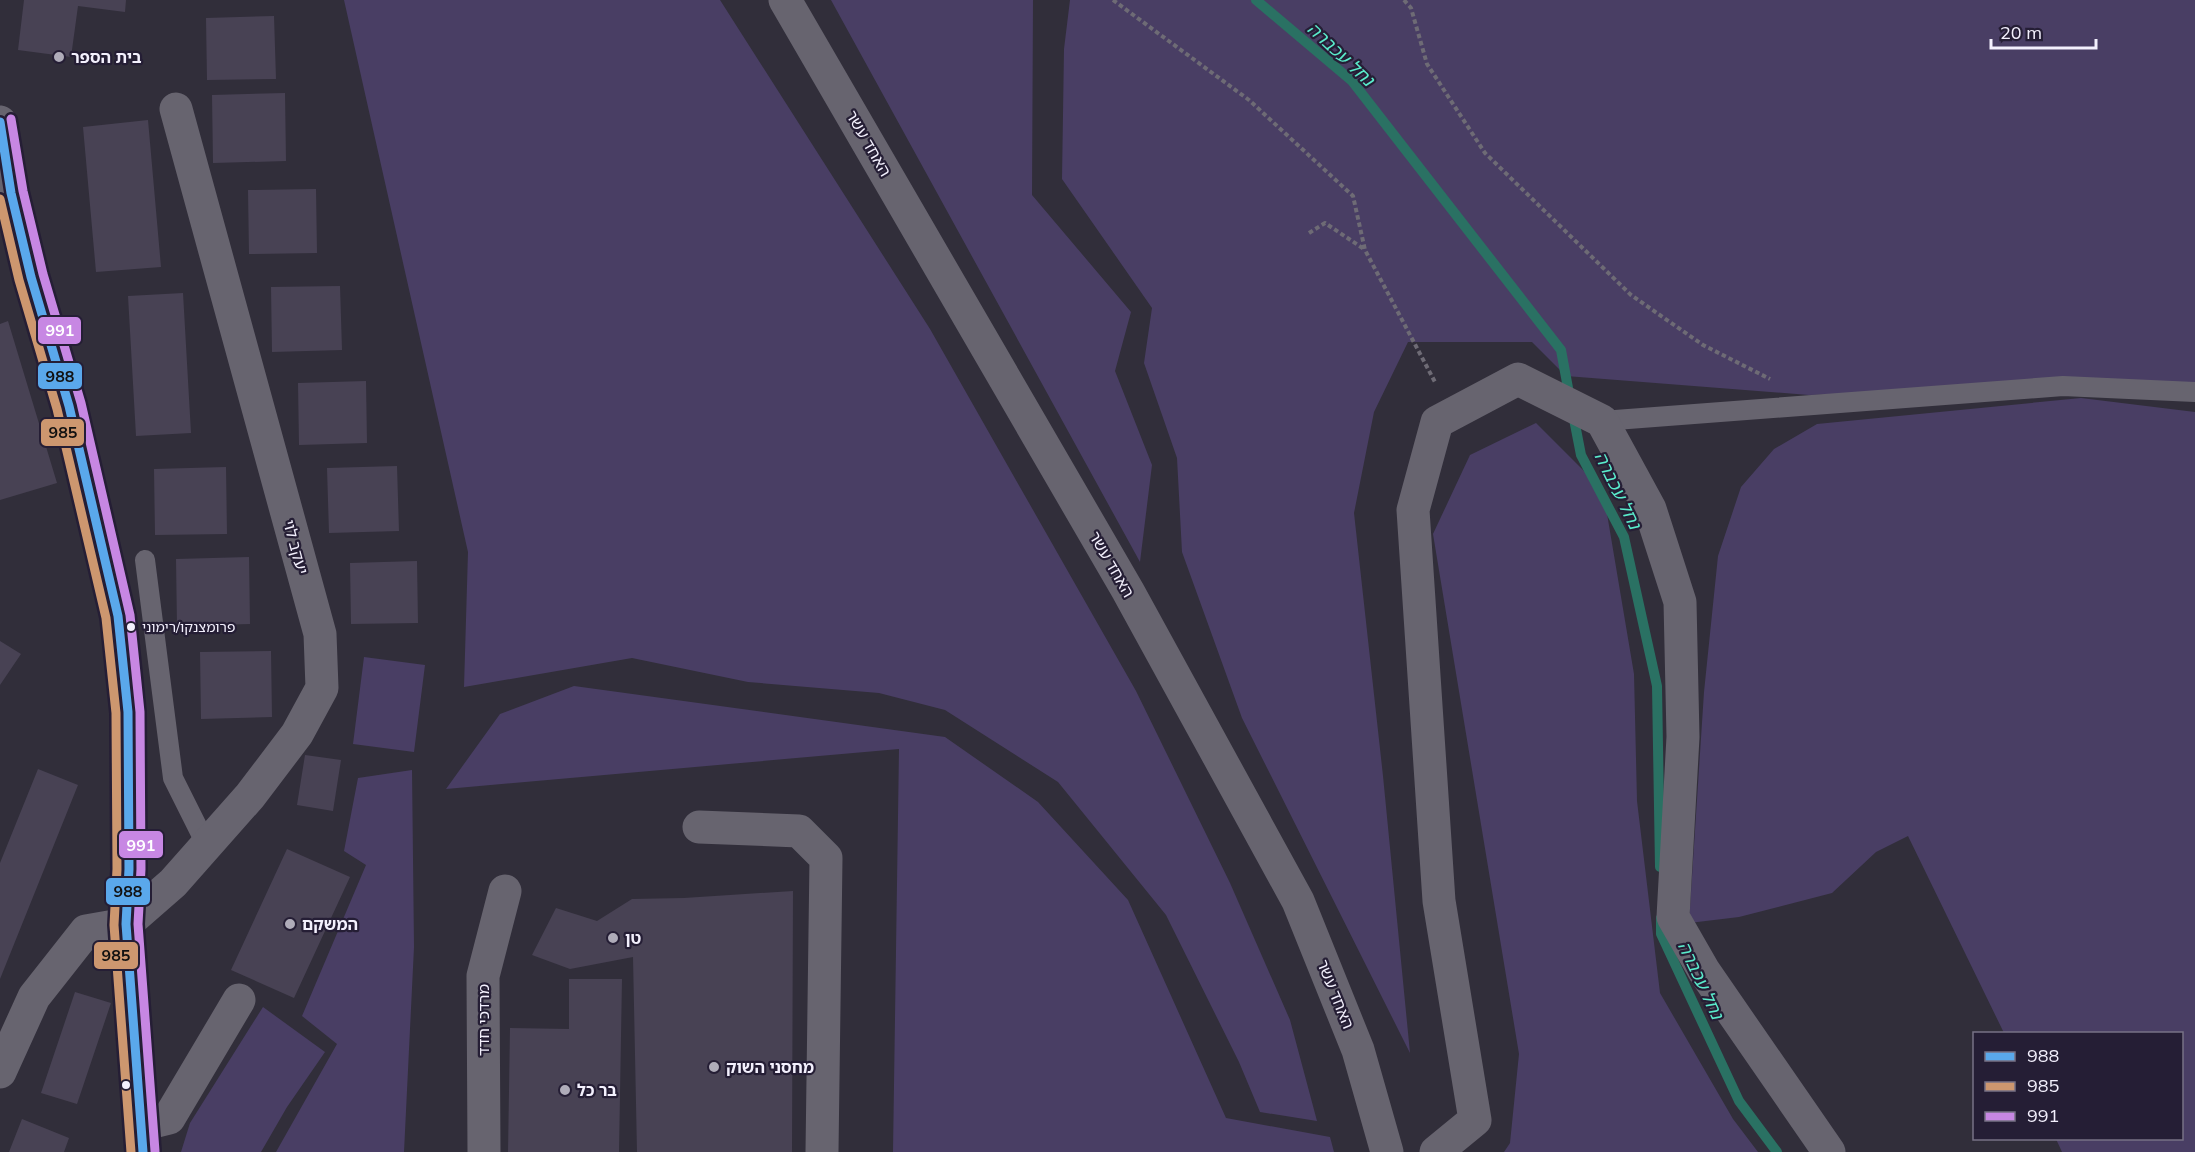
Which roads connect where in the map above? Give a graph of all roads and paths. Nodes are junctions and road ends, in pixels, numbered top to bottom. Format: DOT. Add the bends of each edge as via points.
graph roads {
  1 [pos="785,0"];
  2 [pos="1113,0"];
  3 [pos="1404,0"];
  4 [pos="176,109"];
  5 [pos="0,122"];
  6 [pos="6,178"];
  7 [pos="1309,232"];
  8 [pos="1365,250"];
  9 [pos="2195,392"];
  10 [pos="1797,406"];
  11 [pos="1452,414"];
  12 [pos="1601,420"];
  13 [pos="145,560"];
  14 [pos="699,827"];
  15 [pos="207,846"];
  16 [pos="505,891"];
  17 [pos="126,924"];
  18 [pos="239,1000"];
  19 [pos="0,1072"];
  20 [pos="142,1139"];
  21 [pos="484,1152"];
  22 [pos="822,1152"];
  23 [pos="1387,1152"];
  24 [pos="1436,1152"];
  25 [pos="1829,1152"];
  1 -- 23 [label="street, האחד עשר" via="1128,591 1298,901 1358,1050"];
  2 -- 8 [label="path" via="1249,100 1353,196"];
  3 -- 10 [label="path" via="1411,8 1427,64 1485,153 1630,295 1703,345 1786,387"];
  4 -- 15 [label="street, יעקב לוי" via="320,634 322,688 297,734"];
  5 -- 6 [label="street"];
  6 -- 17 [label="street" via="69,406 118,616 128,712"];
  7 -- 8 [label="path" via="1325,223"];
  8 -- 11 [label="path"];
  9 -- 10 [label="lane" via="2063,386"];
  10 -- 12 [label="lane"];
  11 -- 12 [label="street" via="1518,379"];
  11 -- 24 [label="street" via="1437,422 1413,510 1439,901 1475,1120"];
  12 -- 25 [label="street" via="1650,509 1680,602 1683,737 1673,917 1704,971"];
  13 -- 15 [label="lane" via="172,778"];
  14 -- 22 [label="street" via="800,831 826,858"];
  15 -- 17 [label="street, יעקב לוי" via="173,883"];
  16 -- 21 [label="street, מרדכי חדד" via="483,976"];
  17 -- 19 [label="street" via="86,931 34,997"];
  17 -- 20 [label="street"];
  18 -- 20 [label="street" via="169,1118"];
}
